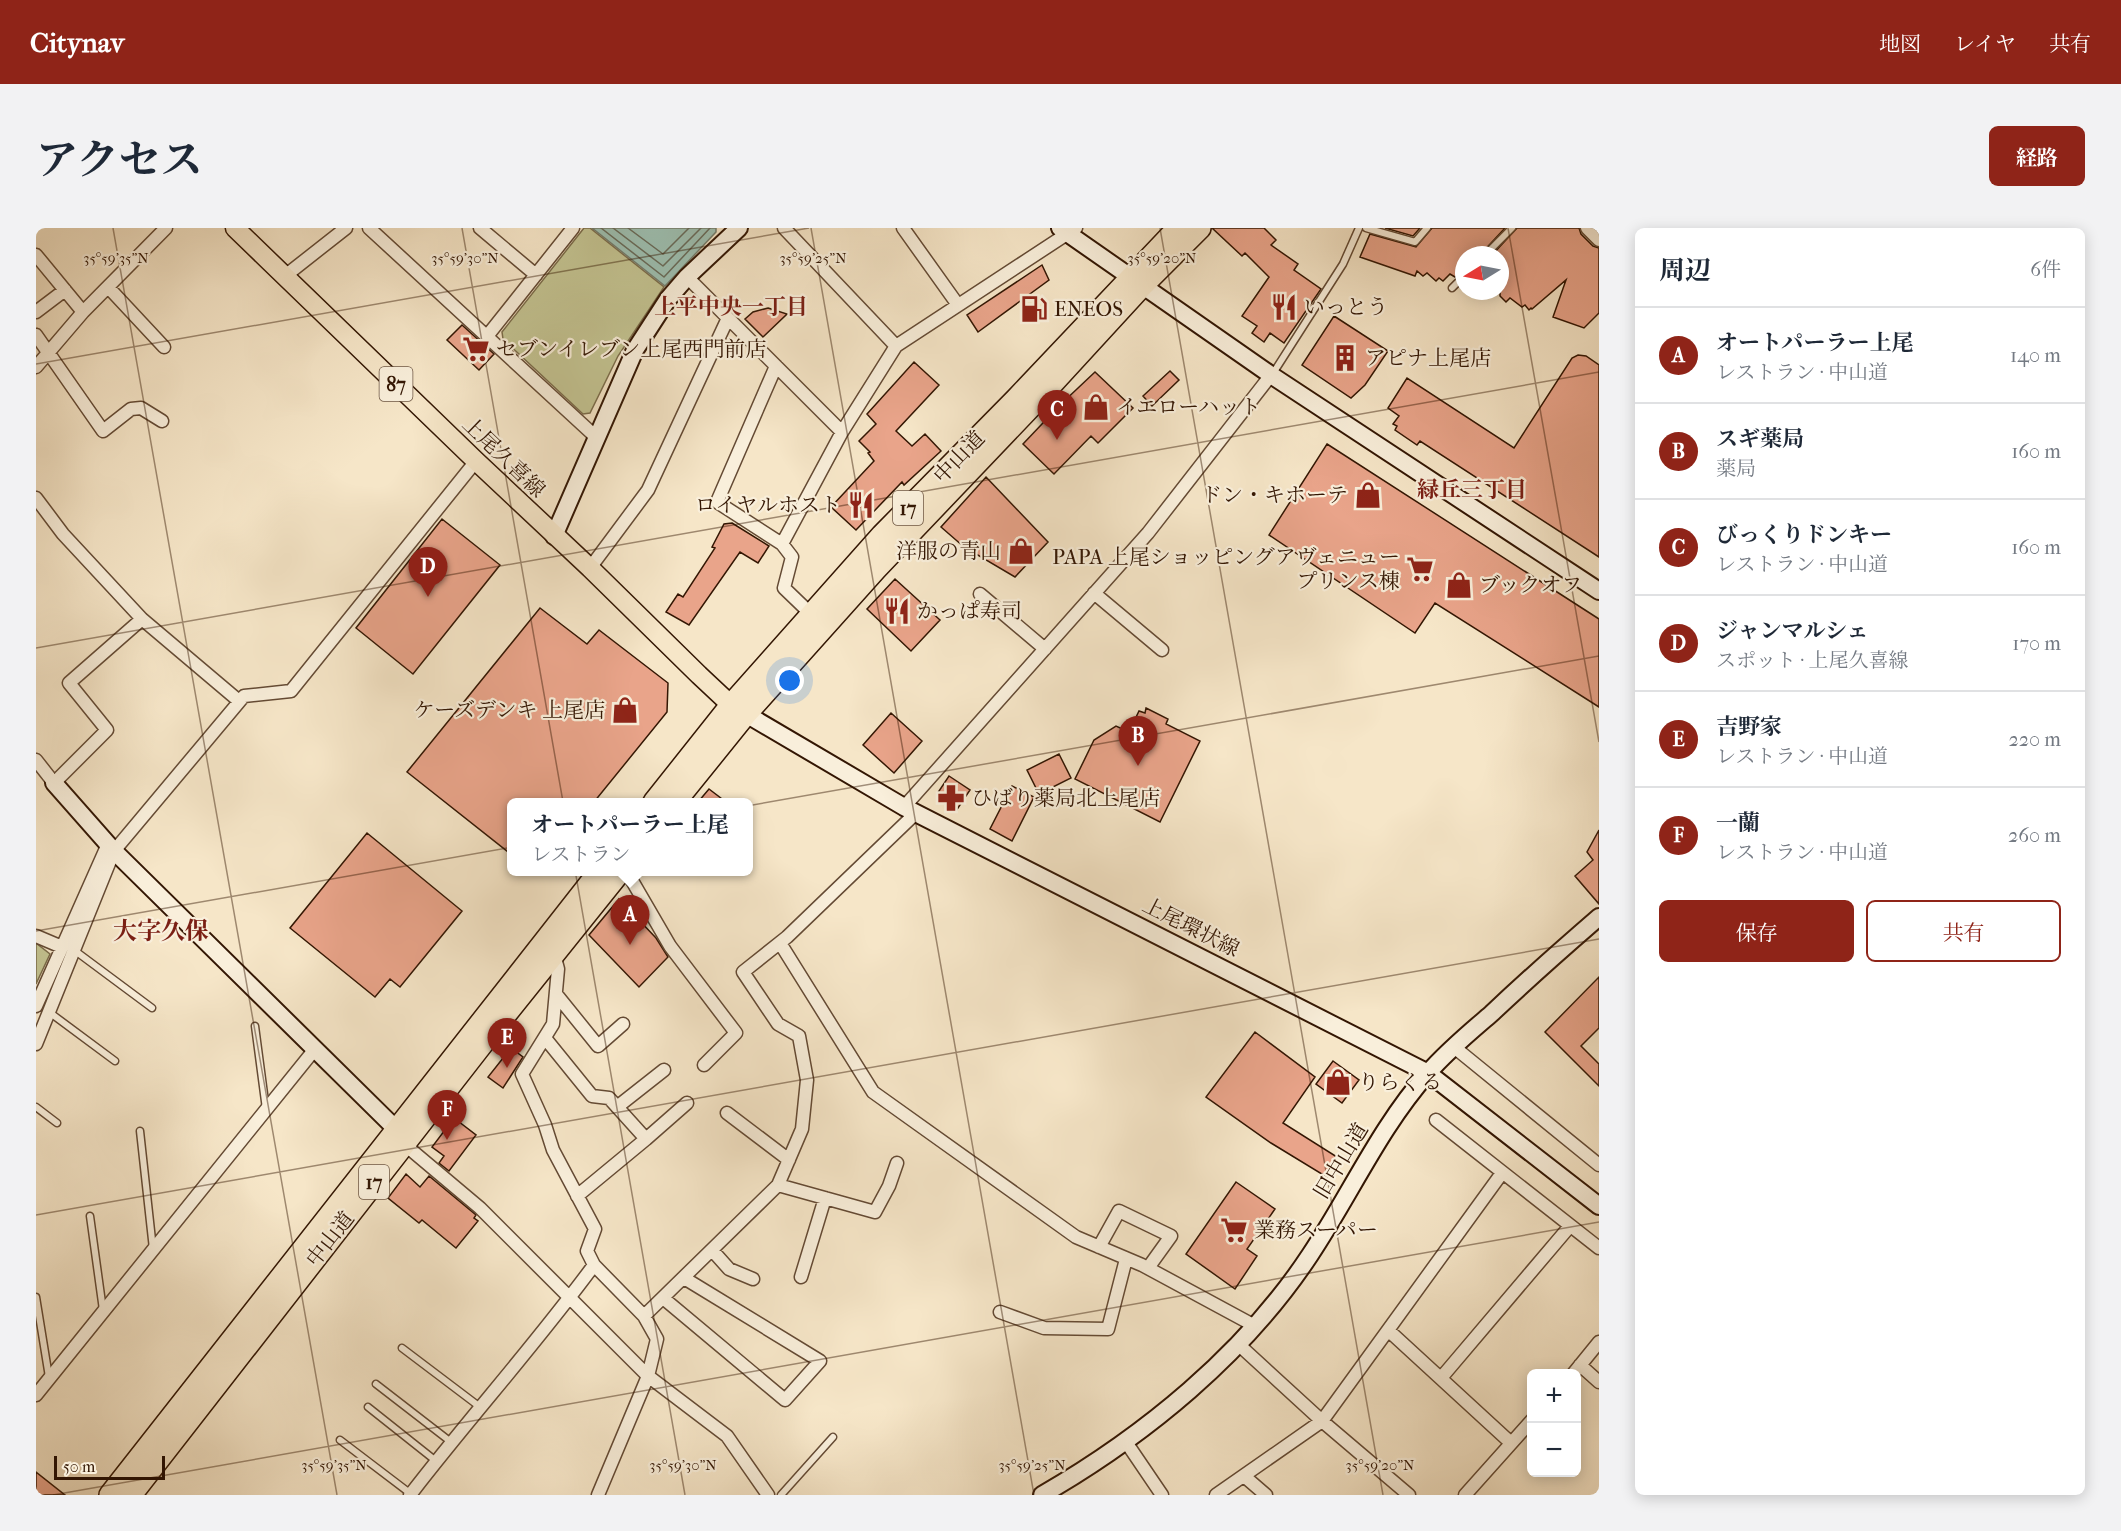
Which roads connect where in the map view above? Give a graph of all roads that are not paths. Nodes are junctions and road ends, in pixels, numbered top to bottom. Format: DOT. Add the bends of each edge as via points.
graph roads {
  1 [pos="166,228"];
  2 [pos="235,228"];
  3 [pos="346,228"];
  4 [pos="369,228"];
  5 [pos="480,228"];
  6 [pos="573,228"];
  7 [pos="784,228"];
  8 [pos="903,228"];
  9 [pos="1178,228"];
  10 [pos="1200,228"];
  11 [pos="1359,228"];
  12 [pos="1366,228"];
  13 [pos="1427,228"];
  14 [pos="1512,228"];
  15 [pos="736,229"];
  16 [pos="1069,230"];
  17 [pos="1494,246"];
  18 [pos="36,255"];
  19 [pos="536,275"];
  20 [pos="285,276"];
  21 [pos="687,277"];
  22 [pos="1136,281"];
  23 [pos="1455,285"];
  24 [pos="108,287"];
  25 [pos="1452,288"];
  26 [pos="65,290"];
  27 [pos="958,305"];
  28 [pos="36,312"];
  29 [pos="83,312"];
  30 [pos="728,318"];
  31 [pos="36,335"];
  32 [pos="488,335"];
  33 [pos="896,346"];
  34 [pos="164,347"];
  35 [pos="48,352"];
  36 [pos="776,366"];
  37 [pos="36,367"];
  38 [pos="1271,375"];
  39 [pos="162,421"];
  40 [pos="842,432"];
  41 [pos="597,438"];
  42 [pos="476,461"];
  43 [pos="36,498"];
  44 [pos="556,538"];
  45 [pos="782,544"];
  46 [pos="590,568"];
  47 [pos="1599,591"];
  48 [pos="1094,593"];
  49 [pos="980,594"];
  50 [pos="812,614"];
  51 [pos="142,619"];
  52 [pos="1045,649"];
  53 [pos="1162,650"];
  54 [pos="239,701"];
  55 [pos="739,709"];
  56 [pos="38,769"];
  57 [pos="54,783"];
  58 [pos="658,798"];
  59 [pos="678,798"];
  60 [pos="911,810"];
  61 [pos="111,848"];
  62 [pos="596,876"];
  63 [pos="617,876"];
  64 [pos="629,876"];
  65 [pos="1597,923"];
  66 [pos="36,936"];
  67 [pos="780,943"];
  68 [pos="68,948"];
  69 [pos="554,954"];
  70 [pos="556,994"];
  71 [pos="36,1006"];
  72 [pos="152,1008"];
  73 [pos="49,1012"];
  74 [pos="623,1024"];
  75 [pos="255,1026"];
  76 [pos="545,1038"];
  77 [pos="36,1044"];
  78 [pos="1454,1047"];
  79 [pos="315,1048"];
  80 [pos="115,1062"];
  81 [pos="704,1065"];
  82 [pos="664,1070"];
  83 [pos="1428,1073"];
  84 [pos="687,1103"];
  85 [pos="36,1107"];
  86 [pos="617,1107"];
  87 [pos="266,1109"];
  88 [pos="727,1113"];
  89 [pos="1436,1120"];
  90 [pos="57,1123"];
  91 [pos="140,1131"];
  92 [pos="400,1136"];
  93 [pos="646,1140"];
  94 [pos="789,1160"];
  95 [pos="897,1163"];
  96 [pos="1598,1163"];
  97 [pos="1502,1173"];
  98 [pos="778,1185"];
  99 [pos="577,1196"];
  100 [pos="825,1198"];
  101 [pos="1599,1206"];
  102 [pos="90,1216"];
  103 [pos="1570,1226"];
  104 [pos="1099,1247"];
  105 [pos="1599,1248"];
  106 [pos="153,1249"];
  107 [pos="712,1250"];
  108 [pos="1126,1259"];
  109 [pos="594,1265"];
  110 [pos="1148,1268"];
  111 [pos="801,1277"];
  112 [pos="684,1278"];
  113 [pos="753,1279"];
  114 [pos="36,1297"];
  115 [pos="569,1298"];
  116 [pos="663,1298"];
  117 [pos="103,1311"];
  118 [pos="1000,1312"];
  119 [pos="644,1316"];
  120 [pos="1255,1326"];
  121 [pos="1388,1330"];
  122 [pos="1599,1342"];
  123 [pos="1238,1344"];
  124 [pos="402,1348"];
  125 [pos="1576,1369"];
  126 [pos="1581,1372"];
  127 [pos="648,1376"];
  128 [pos="49,1378"];
  129 [pos="1441,1378"];
  130 [pos="1599,1382"];
  131 [pos="376,1384"];
  132 [pos="36,1395"];
  133 [pos="368,1407"];
  134 [pos="480,1407"];
  135 [pos="1322,1421"];
  136 [pos="1529,1423"];
  137 [pos="833,1437"];
  138 [pos="340,1440"];
  139 [pos="451,1442"];
  140 [pos="1126,1442"];
  141 [pos="1511,1443"];
  142 [pos="436,1461"];
  143 [pos="1244,1476"];
  144 [pos="110,1495"];
  145 [pos="131,1495"];
  146 [pos="410,1495"];
  147 [pos="598,1495"];
  148 [pos="768,1495"];
  149 [pos="782,1495"];
  150 [pos="1042,1495"];
  151 [pos="1162,1495"];
  152 [pos="1216,1495"];
  153 [pos="1266,1495"];
  154 [pos="1409,1495"];
  155 [pos="1466,1495"];
  1 -- 24 [label="street"];
  2 -- 20 [label="main road, 上尾久喜線 / 87"];
  3 -- 20 [label="street"];
  4 -- 32 [label="street"];
  5 -- 19 [label="street"];
  6 -- 19 [label="street"];
  7 -- 33 [label="street"];
  8 -- 27 [label="street"];
  9 -- 22 [label="highway, 中山道 / 17"];
  10 -- 22 [label="highway, 中山道 / 17"];
  11 -- 38 [label="lane" via="1342,264"];
  12 -- 13 [label="lane" via="1415,242"];
  14 -- 17 [label="lane"];
  15 -- 21 [label="main road"];
  16 -- 22 [label="main road"];
  16 -- 27 [label="street"];
  18 -- 26 [label="street"];
  19 -- 32 [label="street"];
  20 -- 42 [label="main road, 上尾久喜線 / 87"];
  21 -- 30 [label="street"];
  21 -- 41 [label="main road" via="635,350"];
  22 -- 38 [label="main road"];
  22 -- 50 [label="highway, 中山道 / 17" via="882,535"];
  22 -- 55 [label="highway, 中山道 / 17" via="1041,396"];
  23 -- 25 [label="lane"];
  24 -- 29 [label="street"];
  24 -- 34 [label="street"];
  26 -- 28 [label="street"];
  26 -- 29 [label="street"];
  27 -- 33 [label="street"];
  29 -- 35 [label="street"];
  30 -- 36 [label="street"];
  30 -- 46 [label="street" via="648,490"];
  31 -- 35 [label="street"];
  32 -- 41 [label="street"];
  33 -- 40 [label="street"];
  35 -- 37 [label="street"];
  35 -- 39 [label="street" via="103,431 131,409 141,408"];
  36 -- 40 [label="street"];
  36 -- 45 [label="street" via="717,502"];
  38 -- 47 [label="main road"];
  38 -- 48 [label="street" via="1148,533"];
  40 -- 45 [label="street"];
  41 -- 44 [label="main road"];
  42 -- 44 [label="main road, 上尾久喜線 / 87"];
  42 -- 54 [label="street" via="291,691 244,696"];
  43 -- 51 [label="street" via="63,534"];
  44 -- 46 [label="main road, 上尾久喜線 / 87"];
  45 -- 50 [label="street" via="792,557 784,588"];
  46 -- 55 [label="main road, 上尾久喜線 / 87"];
  48 -- 52 [label="street"];
  48 -- 53 [label="street"];
  49 -- 52 [label="street"];
  50 -- 55 [label="highway, 中山道 / 17"];
  51 -- 54 [label="street"];
  51 -- 57 [label="street" via="69,683 107,730"];
  52 -- 60 [label="street"];
  54 -- 61 [label="street"];
  55 -- 58 [label="highway, 中山道 / 17"];
  55 -- 59 [label="highway, 中山道 / 17"];
  55 -- 60 [label="main road, 上尾環状線"];
  56 -- 57 [label="street"];
  57 -- 61 [label="main road"];
  60 -- 67 [label="street"];
  60 -- 83 [label="main road, 上尾環状線"];
  61 -- 68 [label="street"];
  61 -- 79 [label="main road"];
  62 -- 92 [label="highway, 中山道 / 17"];
  63 -- 69 [label="highway, 中山道 / 17"];
  64 -- 81 [label="street" via="670,946 736,1033"];
  65 -- 78 [label="main road, 旧中山道"];
  66 -- 68 [label="street"];
  67 -- 94 [label="street" via="743,972 778,1024 799,1036 807,1080 802,1129"];
  67 -- 104 [label="street" via="873,1092 1076,1237"];
  68 -- 71 [label="street"];
  68 -- 72 [label="lane"];
  68 -- 73 [label="street"];
  69 -- 70 [label="street" via="558,969"];
  69 -- 92 [label="highway, 中山道 / 17"];
  70 -- 74 [label="street" via="598,1046"];
  70 -- 76 [label="street" via="554,1024"];
  73 -- 77 [label="street"];
  73 -- 80 [label="lane"];
  75 -- 87 [label="lane"];
  76 -- 86 [label="street" via="592,1096 609,1098"];
  76 -- 99 [label="street" via="522,1074"];
  78 -- 83 [label="main road, 旧中山道"];
  78 -- 96 [label="street"];
  79 -- 87 [label="street"];
  79 -- 92 [label="main road"];
  82 -- 86 [label="street"];
  83 -- 101 [label="main road, 上尾環状線"];
  83 -- 120 [label="main road, 旧中山道" via="1388,1128 1310,1256"];
  84 -- 93 [label="street"];
  85 -- 90 [label="lane"];
  86 -- 93 [label="street"];
  87 -- 106 [label="street"];
  88 -- 94 [label="street"];
  89 -- 97 [label="street"];
  91 -- 106 [label="lane"];
  92 -- 115 [label="street" via="480,1208"];
  92 -- 144 [label="highway, 中山道 / 17"];
  92 -- 145 [label="highway, 中山道 / 17"];
  93 -- 99 [label="street"];
  94 -- 98 [label="street"];
  95 -- 100 [label="street" via="875,1212"];
  97 -- 103 [label="street"];
  97 -- 121 [label="street"];
  98 -- 100 [label="street"];
  98 -- 107 [label="street"];
  99 -- 109 [label="street" via="595,1229 587,1251"];
  100 -- 111 [label="street"];
  102 -- 117 [label="lane"];
  103 -- 105 [label="street"];
  103 -- 129 [label="street"];
  104 -- 108 [label="street"];
  104 -- 110 [label="street" via="1119,1211 1171,1236"];
  106 -- 117 [label="street"];
  107 -- 112 [label="street"];
  107 -- 113 [label="street" via="729,1269"];
  108 -- 110 [label="street"];
  108 -- 118 [label="street" via="1108,1329 1044,1328"];
  109 -- 115 [label="street"];
  109 -- 119 [label="street"];
  110 -- 120 [label="street"];
  112 -- 116 [label="street"];
  112 -- 116 [label="street" via="820,1360 784,1400"];
  114 -- 128 [label="lane"];
  115 -- 127 [label="street"];
  115 -- 134 [label="street"];
  116 -- 119 [label="street"];
  117 -- 128 [label="street"];
  119 -- 127 [label="street" via="657,1339"];
  120 -- 123 [label="main road, 旧中山道"];
  121 -- 129 [label="street"];
  121 -- 135 [label="street"];
  122 -- 125 [label="street"];
  123 -- 135 [label="street"];
  123 -- 140 [label="main road, 旧中山道"];
  124 -- 134 [label="lane"];
  126 -- 130 [label="street"];
  127 -- 147 [label="street"];
  127 -- 148 [label="street" via="727,1436"];
  128 -- 132 [label="street"];
  129 -- 141 [label="street"];
  131 -- 139 [label="lane"];
  133 -- 142 [label="lane"];
  134 -- 139 [label="street"];
  135 -- 143 [label="street"];
  135 -- 154 [label="street"];
  136 -- 141 [label="street"];
  137 -- 149 [label="lane"];
  138 -- 146 [label="lane"];
  139 -- 142 [label="street"];
  140 -- 150 [label="main road, 旧中山道"];
  140 -- 151 [label="street"];
  141 -- 155 [label="street"];
  142 -- 146 [label="street"];
  143 -- 152 [label="street"];
  143 -- 153 [label="street"];
}
